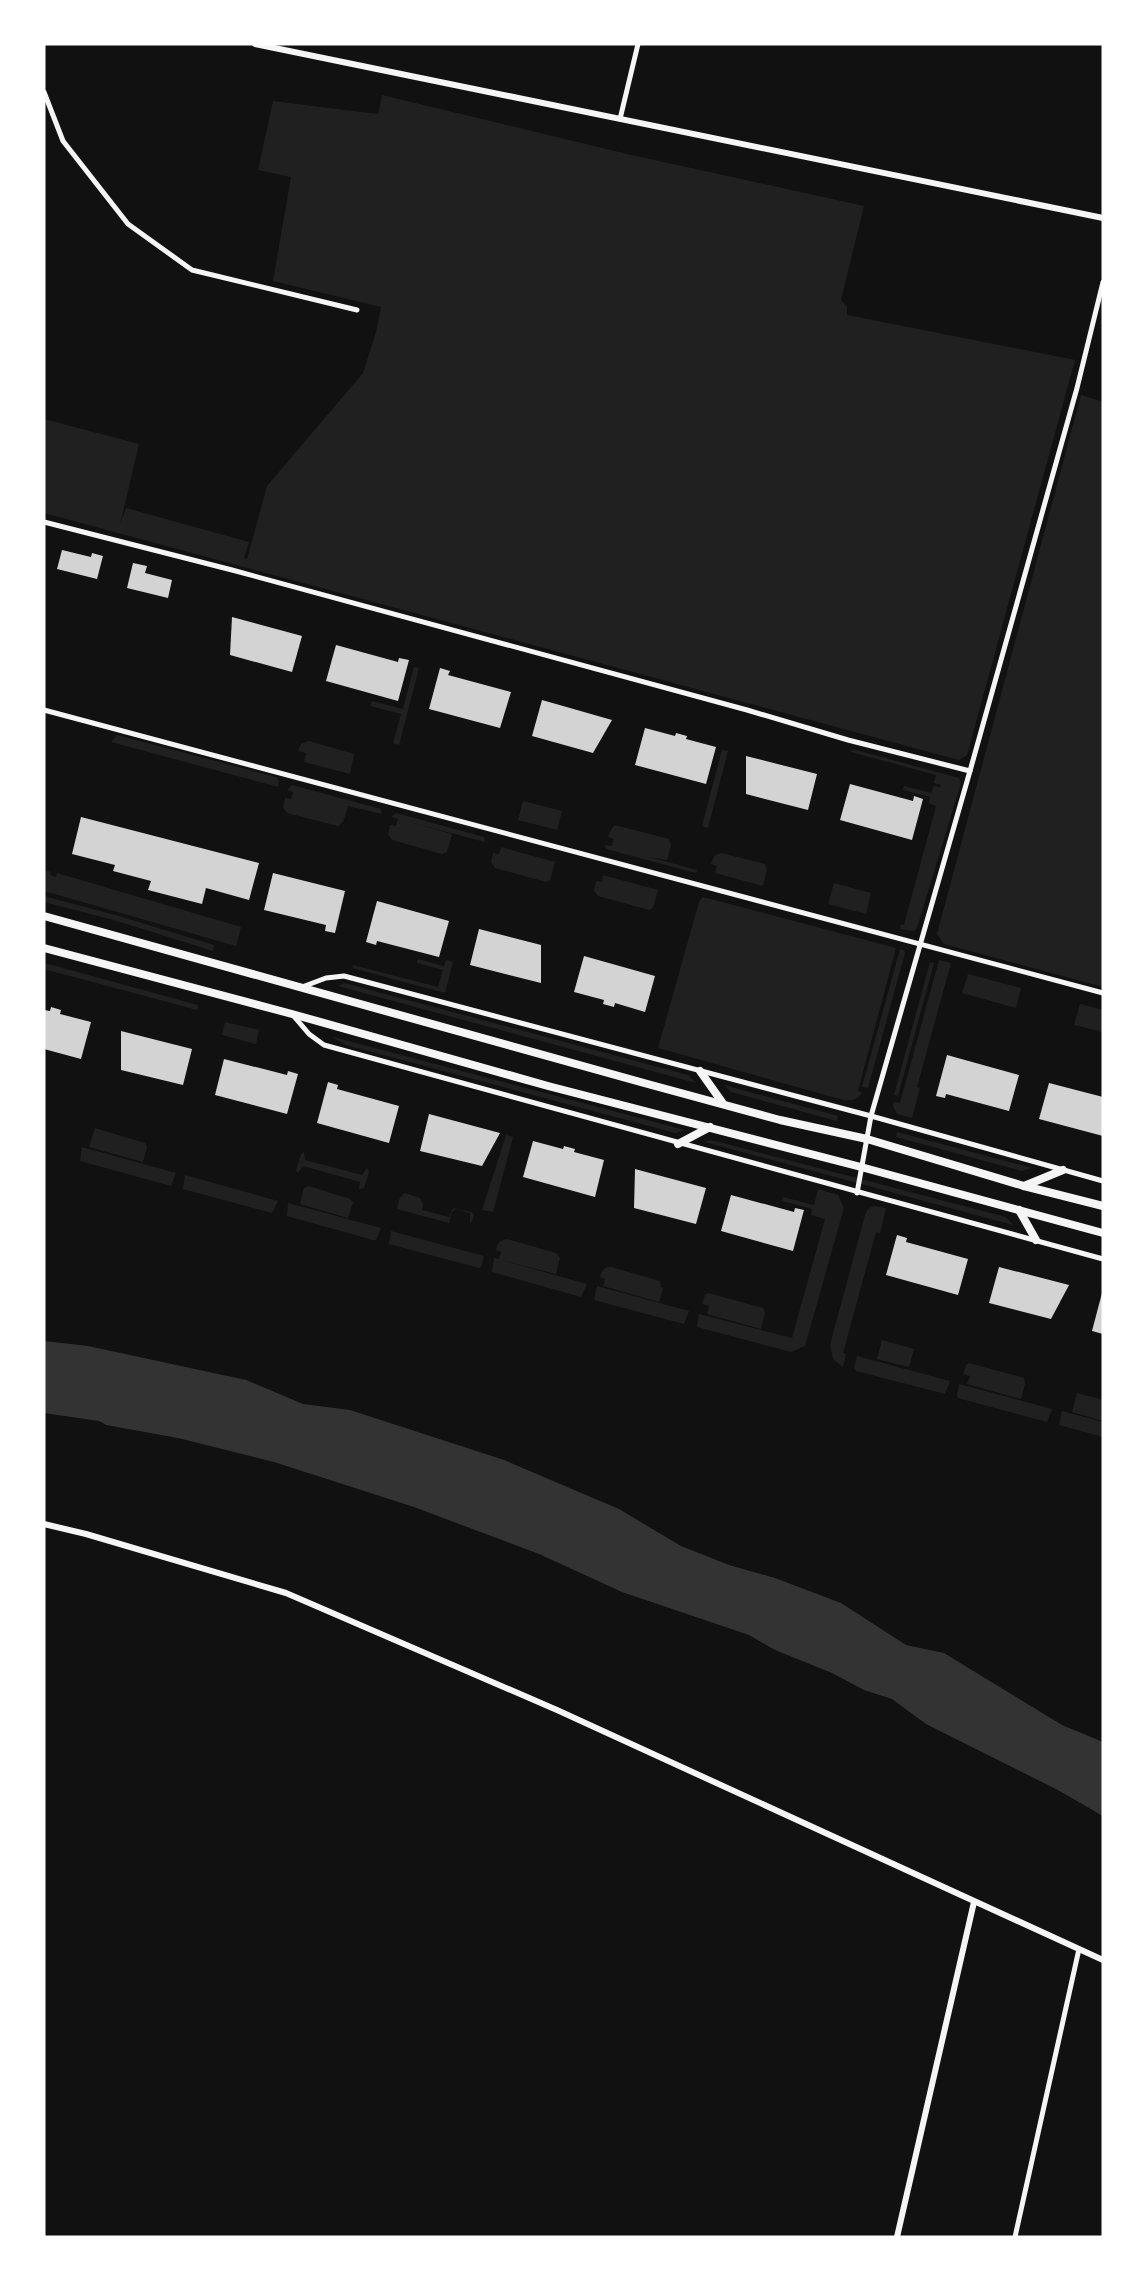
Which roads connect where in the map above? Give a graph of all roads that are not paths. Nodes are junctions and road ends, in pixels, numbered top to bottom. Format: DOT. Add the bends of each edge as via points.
graph roads {
  1 [pos="255,44"];
  2 [pos="638,44"];
  3 [pos="44,92"];
  4 [pos="620,119"];
  5 [pos="1103,218"];
  6 [pos="1103,282"];
  7 [pos="357,310"];
  8 [pos="44,522"];
  9 [pos="44,710"];
  10 [pos="970,771"];
  11 [pos="44,916"];
  12 [pos="920,944"];
  13 [pos="44,948"];
  14 [pos="302,987"];
  15 [pos="1103,993"];
  16 [pos="292,1014"];
  17 [pos="700,1071"];
  18 [pos="722,1102"];
  19 [pos="871,1116"];
  20 [pos="710,1127"];
  21 [pos="867,1139"];
  22 [pos="678,1144"];
  23 [pos="861,1167"];
  24 [pos="1063,1170"];
  25 [pos="1103,1181"];
  26 [pos="1024,1186"];
  27 [pos="857,1193"];
  28 [pos="1103,1206"];
  29 [pos="1019,1210"];
  30 [pos="1103,1233"];
  31 [pos="1036,1240"];
  32 [pos="1103,1259"];
  33 [pos="44,1524"];
  34 [pos="974,1902"];
  35 [pos="1079,1949"];
  36 [pos="1103,1960"];
  37 [pos="897,2237"];
  38 [pos="1015,2237"];
  1 -- 4 [label="street"];
  2 -- 4 [label="street"];
  3 -- 7 [label="street" via="63,141 128,224 192,270"];
  4 -- 5 [label="street"];
  6 -- 10 [label="street"];
  8 -- 10 [label="street"];
  9 -- 12 [label="street"];
  10 -- 12 [label="street"];
  11 -- 14 [label="highway"];
  12 -- 15 [label="street"];
  12 -- 19 [label="street"];
  13 -- 16 [label="highway"];
  14 -- 17 [label="street" via="344,976"];
  14 -- 18 [label="highway"];
  16 -- 20 [label="highway"];
  16 -- 22 [label="street" via="324,1045"];
  17 -- 18 [label="highway"];
  17 -- 19 [label="street"];
  18 -- 21 [label="highway"];
  19 -- 21 [label="street"];
  19 -- 24 [label="street"];
  20 -- 22 [label="highway"];
  20 -- 23 [label="highway"];
  21 -- 23 [label="street"];
  21 -- 26 [label="highway"];
  22 -- 27 [label="street"];
  23 -- 27 [label="street"];
  23 -- 29 [label="highway"];
  24 -- 25 [label="street"];
  24 -- 26 [label="highway"];
  26 -- 28 [label="highway"];
  27 -- 31 [label="street"];
  29 -- 30 [label="highway"];
  29 -- 31 [label="highway"];
  31 -- 32 [label="street"];
  33 -- 34 [label="street" via="286,1593 557,1710"];
  34 -- 35 [label="street"];
  34 -- 37 [label="street"];
  35 -- 36 [label="street"];
  35 -- 38 [label="street"];
}
